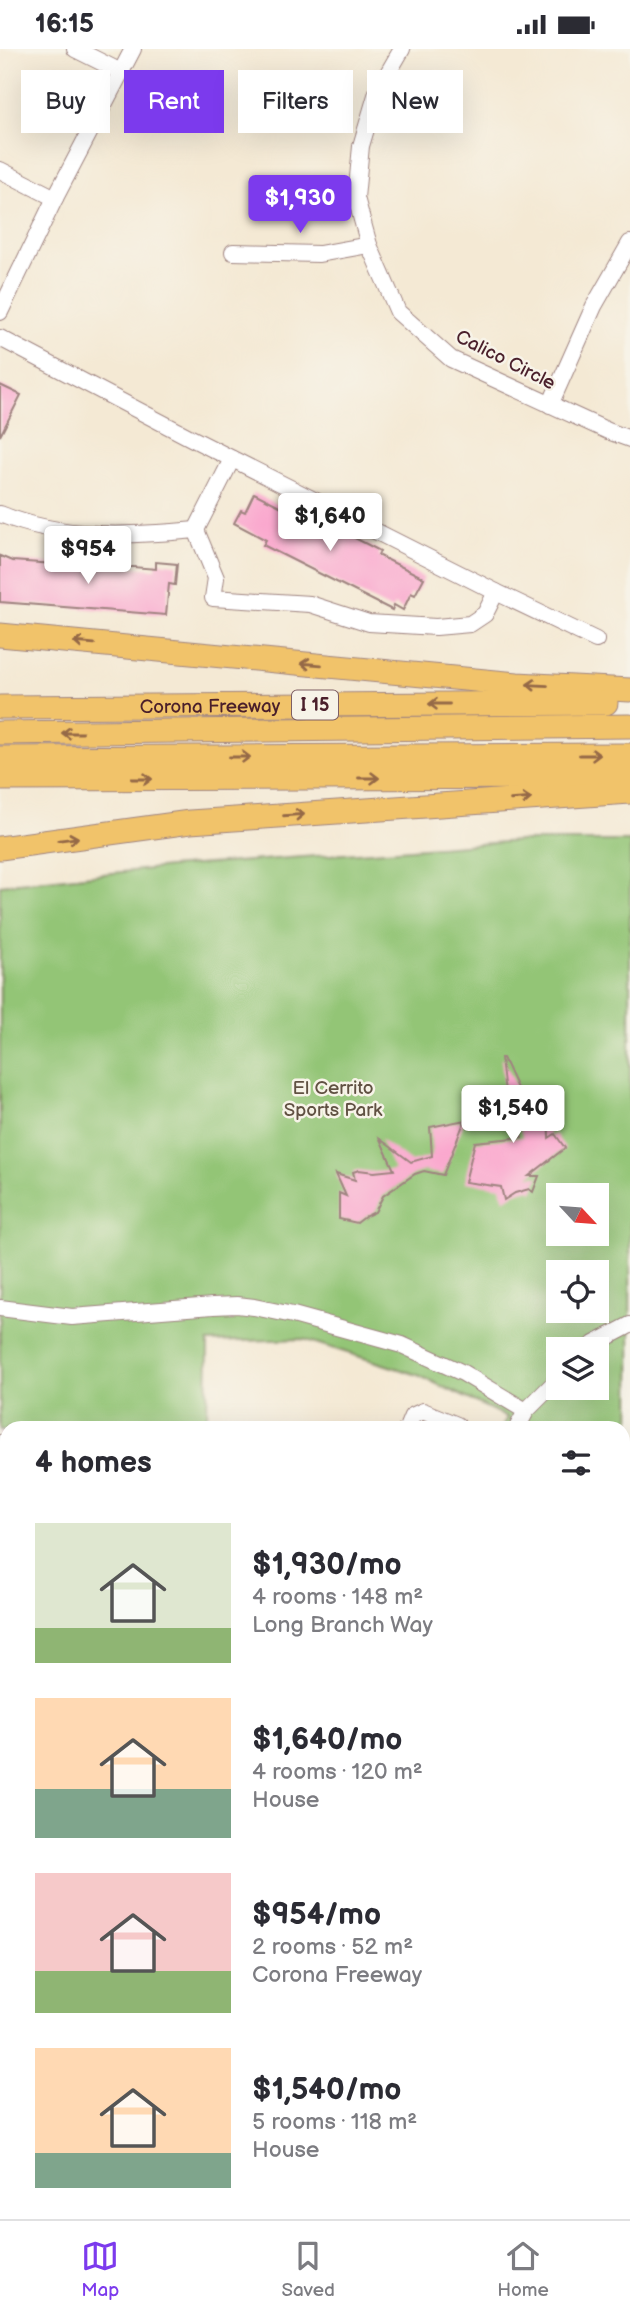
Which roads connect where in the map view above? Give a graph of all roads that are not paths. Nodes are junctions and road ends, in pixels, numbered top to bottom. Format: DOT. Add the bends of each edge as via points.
graph roads {
  1 [pos="75,49"];
  2 [pos="133,49"];
  3 [pos="402,49"];
  4 [pos="121,72"];
  5 [pos="0,170"];
  6 [pos="55,198"];
  7 [pos="630,243"];
  8 [pos="369,245"];
  9 [pos="233,252"];
  10 [pos="0,312"];
  11 [pos="0,338"];
  12 [pos="550,405"];
  13 [pos="630,439"];
  14 [pos="232,459"];
  15 [pos="0,514"];
  16 [pos="197,530"];
  17 [pos="496,591"];
  18 [pos="0,635"];
  19 [pos="596,640"];
  20 [pos="630,690"];
  21 [pos="630,702"];
  22 [pos="7,707"];
  23 [pos="630,726"];
  24 [pos="361,728"];
  25 [pos="0,733"];
  26 [pos="630,755"];
  27 [pos="0,758"];
  28 [pos="630,777"];
  29 [pos="0,779"];
  30 [pos="630,792"];
  31 [pos="0,848"];
  32 [pos="0,1308"];
  33 [pos="630,1325"];
  34 [pos="607,1337"];
  35 [pos="546,1392"];
  36 [pos="526,1411"];
  37 [pos="410,1421"];
  38 [pos="447,1421"];
  39 [pos="521,1421"];
  1 -- 4 [label="street"];
  2 -- 4 [label="street"];
  3 -- 8 [label="street, Calico Circle" via="377,92 361,146 356,198"];
  4 -- 6 [label="street"];
  5 -- 6 [label="street"];
  6 -- 10 [label="street"];
  7 -- 12 [label="street" via="594,306"];
  8 -- 9 [label="street" via="319,254"];
  8 -- 12 [label="street, Calico Circle" via="398,312 451,359"];
  11 -- 14 [label="street"];
  12 -- 13 [label="street, Calico Circle"];
  14 -- 16 [label="street"];
  14 -- 17 [label="street"];
  15 -- 16 [label="street" via="72,533 143,535"];
  16 -- 17 [label="street" via="216,578 213,598 310,604 369,623 436,627 470,624 485,614"];
  17 -- 19 [label="street"];
  20 -- 18 [label="highway, one-way" via="517,684"];
  21 -- 22 [label="highway, Corona Freeway / I 15, one-way"];
  22 -- 24 [label="highway" via="194,723 311,723"];
  23 -- 24 [label="highway"];
  24 -- 25 [label="highway, one-way"];
  27 -- 26 [label="highway, one-way"];
  29 -- 28 [label="highway, one-way"];
  31 -- 30 [label="highway, one-way" via="190,823"];
  32 -- 36 [label="street" via="72,1317 254,1307 402,1345 463,1373"];
  33 -- 34 [label="street"];
  35 -- 36 [label="street"];
  36 -- 39 [label="street"];
  37 -- 38 [label="street" via="423,1411"];
}
